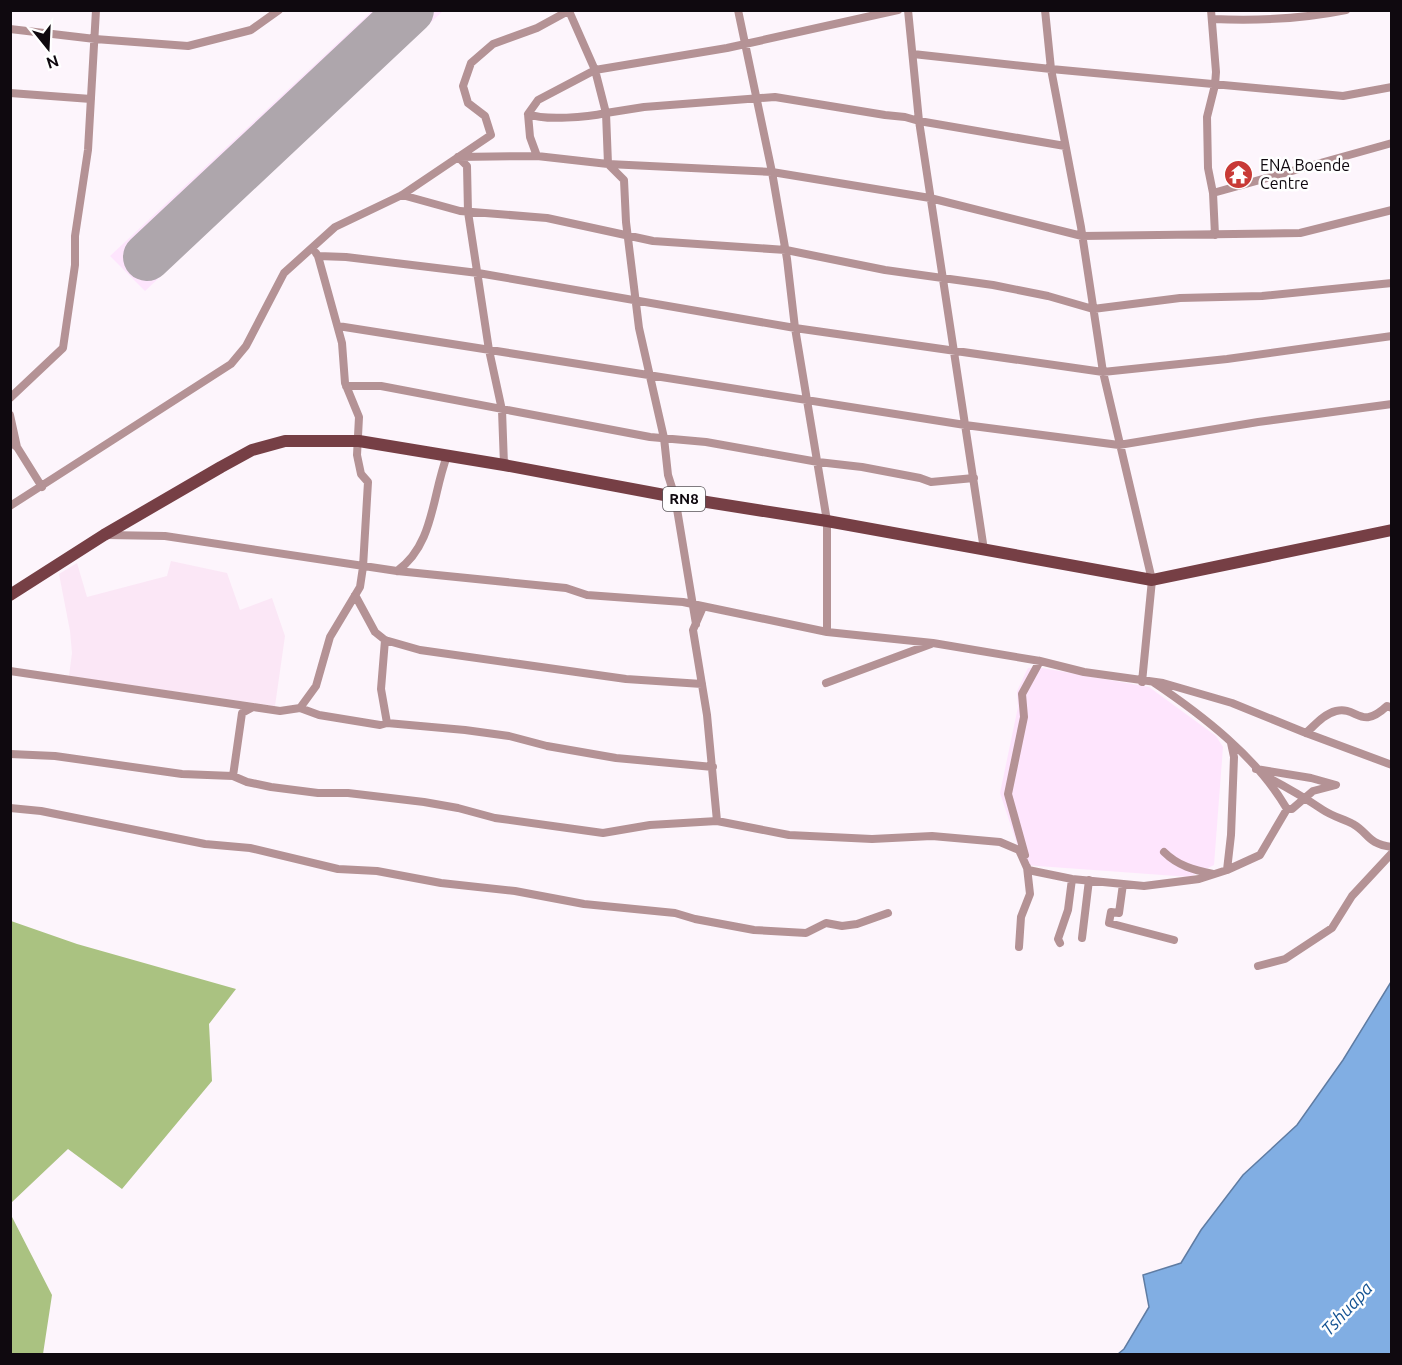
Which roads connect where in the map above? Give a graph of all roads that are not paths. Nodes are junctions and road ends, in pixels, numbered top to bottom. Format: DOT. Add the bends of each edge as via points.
graph roads {
  1 [pos="96,10"];
  2 [pos="279,10"];
  3 [pos="738,10"];
  4 [pos="898,10"];
  5 [pos="908,10"];
  6 [pos="1045,10"];
  7 [pos="1346,10"];
  8 [pos="569,11"];
  9 [pos="1212,15"];
  10 [pos="10,29"];
  11 [pos="95,39"];
  12 [pos="746,43"];
  13 [pos="913,54"];
  14 [pos="1051,69"];
  15 [pos="595,70"];
  16 [pos="1215,85"];
  17 [pos="1392,87"];
  18 [pos="10,93"];
  19 [pos="755,97"];
  20 [pos="91,99"];
  21 [pos="606,113"];
  22 [pos="528,114"];
  23 [pos="919,121"];
  24 [pos="1392,142"];
  25 [pos="1065,146"];
  26 [pos="537,156"];
  27 [pos="458,157"];
  28 [pos="608,164"];
  29 [pos="772,172"];
  30 [pos="1213,193"];
  31 [pos="402,195"];
  32 [pos="930,198"];
  33 [pos="1392,210"];
  34 [pos="468,212"];
  35 [pos="1215,235"];
  36 [pos="1082,236"];
  37 [pos="630,237"];
  38 [pos="312,249"];
  39 [pos="786,250"];
  40 [pos="318,256"];
  41 [pos="478,273"];
  42 [pos="942,279"];
  43 [pos="1392,283"];
  44 [pos="636,301"];
  45 [pos="1093,309"];
  46 [pos="338,326"];
  47 [pos="795,328"];
  48 [pos="1392,336"];
  49 [pos="489,350"];
  50 [pos="954,351"];
  51 [pos="1103,372"];
  52 [pos="650,375"];
  53 [pos="346,386"];
  54 [pos="10,398"];
  55 [pos="806,399"];
  56 [pos="1392,404"];
  57 [pos="502,410"];
  58 [pos="10,415"];
  59 [pos="965,425"];
  60 [pos="664,438"];
  61 [pos="359,441"];
  62 [pos="14,445"];
  63 [pos="1119,445"];
  64 [pos="447,456"];
  65 [pos="818,462"];
  66 [pos="504,465"];
  67 [pos="974,478"];
  68 [pos="42,487"];
  69 [pos="675,497"];
  70 [pos="10,506"];
  71 [pos="827,521"];
  72 [pos="1392,530"];
  73 [pos="104,535"];
  74 [pos="984,550"];
  75 [pos="363,567"];
  76 [pos="397,571"];
  77 [pos="1152,580"];
  78 [pos="10,595"];
  79 [pos="355,595"];
  80 [pos="691,604"];
  81 [pos="703,607"];
  82 [pos="696,624"];
  83 [pos="827,632"];
  84 [pos="385,640"];
  85 [pos="933,643"];
  86 [pos="1040,661"];
  87 [pos="10,671"];
  88 [pos="1142,682"];
  89 [pos="1153,682"];
  90 [pos="826,683"];
  91 [pos="702,684"];
  92 [pos="253,707"];
  93 [pos="300,708"];
  94 [pos="1392,708"];
  95 [pos="387,723"];
  96 [pos="1306,734"];
  97 [pos="1231,743"];
  98 [pos="10,754"];
  99 [pos="1392,765"];
  100 [pos="713,767"];
  101 [pos="1258,771"];
  102 [pos="233,776"];
  103 [pos="1305,797"];
  104 [pos="10,808"];
  105 [pos="1287,809"];
  106 [pos="717,821"];
  107 [pos="1392,848"];
  108 [pos="1164,852"];
  109 [pos="1392,853"];
  110 [pos="1028,870"];
  111 [pos="1227,870"];
  112 [pos="1213,874"];
  113 [pos="1072,879"];
  114 [pos="1089,880"];
  115 [pos="1122,884"];
  116 [pos="888,914"];
  117 [pos="1082,938"];
  118 [pos="1174,940"];
  119 [pos="1060,943"];
  120 [pos="1019,947"];
  121 [pos="1258,966"];
  1 -- 11 [label="street"];
  2 -- 11 [label="street" via="251,30 188,46"];
  3 -- 12 [label="street"];
  4 -- 12 [label="street"];
  5 -- 13 [label="street"];
  6 -- 14 [label="street"];
  7 -- 9 [label="street" via="1308,18 1241,21"];
  8 -- 15 [label="street"];
  8 -- 27 [label="street" via="493,44 471,63 463,86 468,103 485,116 491,135"];
  9 -- 16 [label="street"];
  10 -- 11 [label="street"];
  11 -- 20 [label="street"];
  12 -- 15 [label="street"];
  12 -- 19 [label="street"];
  13 -- 14 [label="street"];
  13 -- 23 [label="street"];
  14 -- 16 [label="street"];
  14 -- 25 [label="street"];
  15 -- 21 [label="street"];
  15 -- 22 [label="street" via="538,100"];
  16 -- 17 [label="street" via="1343,96"];
  16 -- 30 [label="street" via="1207,117 1208,168"];
  18 -- 20 [label="street"];
  19 -- 21 [label="street"];
  19 -- 23 [label="street" via="775,96"];
  19 -- 29 [label="street"];
  20 -- 54 [label="street" via="63,348"];
  21 -- 22 [label="street" via="560,117"];
  21 -- 28 [label="street"];
  22 -- 26 [label="street"];
  23 -- 25 [label="street"];
  23 -- 32 [label="street"];
  24 -- 30 [label="street"];
  25 -- 36 [label="street"];
  26 -- 27 [label="street"];
  26 -- 28 [label="street"];
  27 -- 31 [label="street"];
  27 -- 34 [label="street" via="467,166"];
  28 -- 29 [label="street"];
  28 -- 37 [label="street" via="624,180"];
  29 -- 32 [label="street"];
  29 -- 39 [label="street"];
  30 -- 35 [label="street"];
  31 -- 34 [label="street"];
  31 -- 38 [label="street" via="335,227"];
  32 -- 36 [label="street"];
  32 -- 42 [label="street"];
  33 -- 35 [label="street" via="1300,233"];
  34 -- 37 [label="street" via="547,218"];
  34 -- 41 [label="street"];
  35 -- 36 [label="street"];
  36 -- 45 [label="street"];
  37 -- 39 [label="street"];
  37 -- 44 [label="street"];
  38 -- 40 [label="street"];
  38 -- 68 [label="street" via="284,273 246,346 231,364"];
  39 -- 42 [label="street"];
  39 -- 47 [label="street"];
  40 -- 41 [label="street"];
  40 -- 46 [label="street"];
  41 -- 44 [label="street"];
  41 -- 49 [label="street"];
  42 -- 45 [label="street" via="993,285"];
  42 -- 50 [label="street"];
  43 -- 45 [label="street" via="1262,296 1180,298"];
  44 -- 47 [label="street"];
  44 -- 52 [label="street"];
  45 -- 51 [label="street"];
  46 -- 49 [label="street"];
  46 -- 53 [label="street"];
  47 -- 50 [label="street"];
  47 -- 55 [label="street"];
  48 -- 51 [label="street"];
  49 -- 52 [label="street"];
  49 -- 57 [label="street"];
  50 -- 51 [label="street"];
  50 -- 59 [label="street"];
  51 -- 63 [label="street"];
  52 -- 55 [label="street"];
  52 -- 60 [label="street"];
  53 -- 57 [label="street" via="381,386"];
  53 -- 61 [label="street" via="359,417"];
  55 -- 59 [label="street"];
  55 -- 65 [label="street"];
  56 -- 63 [label="street"];
  57 -- 60 [label="street"];
  57 -- 66 [label="street"];
  58 -- 62 [label="street"];
  59 -- 63 [label="street"];
  59 -- 67 [label="street"];
  60 -- 65 [label="street"];
  60 -- 69 [label="street"];
  61 -- 64 [label="main road, RN8"];
  61 -- 73 [label="main road, RN8" via="285,441 252,450"];
  61 -- 75 [label="street" via="361,474 368,482"];
  62 -- 68 [label="street"];
  63 -- 77 [label="street"];
  64 -- 66 [label="main road, RN8"];
  64 -- 76 [label="street" via="429,527 419,548"];
  65 -- 67 [label="street" via="931,482"];
  65 -- 71 [label="street"];
  66 -- 69 [label="main road, RN8"];
  67 -- 74 [label="street"];
  68 -- 70 [label="street"];
  69 -- 71 [label="main road, RN8"];
  69 -- 80 [label="street"];
  71 -- 74 [label="main road, RN8"];
  71 -- 83 [label="street"];
  72 -- 77 [label="main road, RN8"];
  73 -- 75 [label="street" via="165,536"];
  73 -- 78 [label="main road, RN8"];
  74 -- 77 [label="main road, RN8"];
  75 -- 76 [label="street"];
  75 -- 79 [label="street"];
  76 -- 80 [label="street"];
  77 -- 88 [label="street"];
  79 -- 84 [label="street" via="375,632"];
  79 -- 93 [label="street" via="330,637 316,686"];
  80 -- 81 [label="street"];
  80 -- 82 [label="street"];
  81 -- 82 [label="street"];
  81 -- 83 [label="street"];
  82 -- 91 [label="street" via="693,630"];
  83 -- 85 [label="street"];
  84 -- 91 [label="street" via="420,650 627,679"];
  84 -- 95 [label="street" via="381,689"];
  85 -- 86 [label="street"];
  85 -- 90 [label="street"];
  86 -- 88 [label="street"];
  86 -- 110 [label="street" via="1022,694 1024,717 1008,794"];
  87 -- 92 [label="street"];
  88 -- 89 [label="street"];
  89 -- 96 [label="street" via="1232,703"];
  89 -- 97 [label="street" via="1188,705"];
  91 -- 100 [label="street"];
  92 -- 93 [label="street" via="280,711"];
  92 -- 102 [label="street" via="242,713"];
  93 -- 95 [label="street" via="319,715"];
  94 -- 96 [label="street" via="1387,706 1369,718 1338,710 1326,715"];
  95 -- 100 [label="street" via="477,732 616,758"];
  96 -- 99 [label="street"];
  97 -- 101 [label="street"];
  97 -- 111 [label="street" via="1234,757"];
  98 -- 102 [label="street" via="55,756 182,774"];
  100 -- 106 [label="street"];
  101 -- 103 [label="street"];
  101 -- 103 [label="street" via="1336,785 1313,790"];
  101 -- 105 [label="street"];
  102 -- 106 [label="street" via="271,787 424,802 495,818 603,833 650,825"];
  103 -- 105 [label="street" via="1292,810"];
  103 -- 107 [label="street" via="1356,825 1372,841"];
  104 -- 116 [label="street" via="258,850 338,869 377,871 584,904 675,913 754,930 806,933 826,923 857,924"];
  105 -- 111 [label="street" via="1260,855"];
  106 -- 110 [label="street" via="789,835 932,836 1000,842 1018,850"];
  108 -- 112 [label="street" via="1182,866"];
  109 -- 121 [label="street" via="1352,896 1332,928 1285,959"];
  110 -- 113 [label="street"];
  110 -- 120 [label="street" via="1030,894 1021,917"];
  111 -- 112 [label="street"];
  112 -- 115 [label="street" via="1157,885"];
  113 -- 114 [label="street"];
  113 -- 119 [label="street"];
  114 -- 115 [label="street"];
  114 -- 117 [label="street"];
  115 -- 118 [label="street" via="1119,913 1111,912 1109,923"];
}
